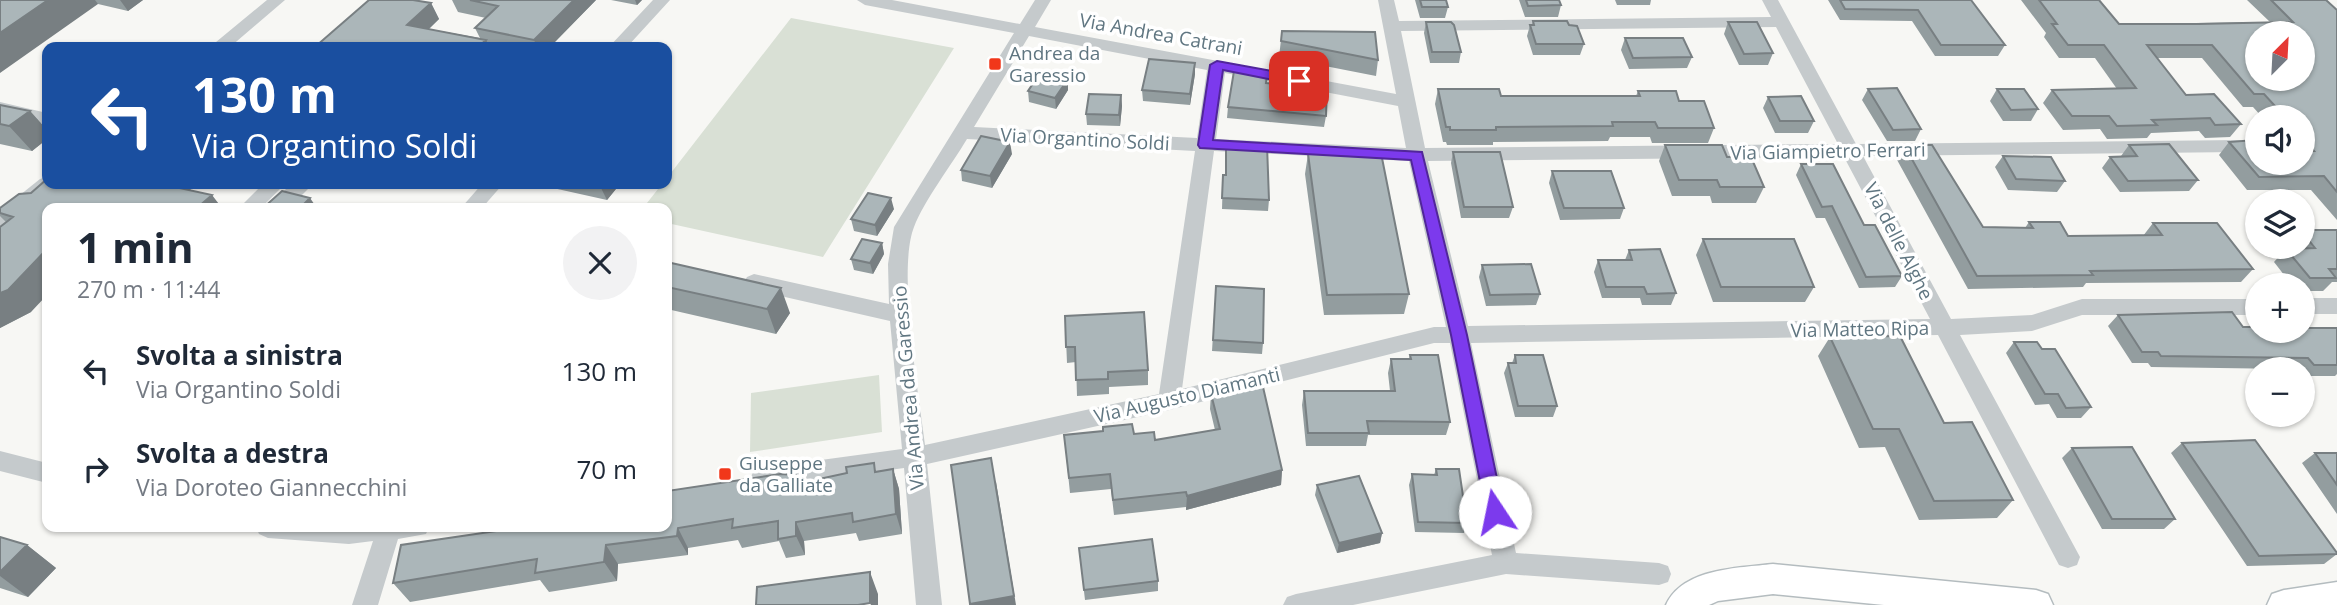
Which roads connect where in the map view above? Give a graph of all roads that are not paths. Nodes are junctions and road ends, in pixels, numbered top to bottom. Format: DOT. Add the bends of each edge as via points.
graph roads {
  1 [pos="277,0"];
  2 [pos="662,0"];
  3 [pos="865,0"];
  4 [pos="1043,0"];
  5 [pos="1386,0"];
  6 [pos="1770,0"];
  7 [pos="1782,22"];
  8 [pos="1392,26"];
  9 [pos="1024,30"];
  10 [pos="225,42"];
  11 [pos="623,42"];
  12 [pos="1217,65"];
  13 [pos="1408,102"];
  14 [pos="0,108"];
  15 [pos="42,118"];
  16 [pos="963,133"];
  17 [pos="1205,145"];
  18 [pos="2240,146"];
  19 [pos="1853,151"];
  20 [pos="1417,155"];
  21 [pos="42,188"];
  22 [pos="270,189"];
  23 [pos="298,189"];
  24 [pos="488,189"];
  25 [pos="254,203"];
  26 [pos="282,203"];
  27 [pos="476,203"];
  28 [pos="0,222"];
  29 [pos="732,277"];
  30 [pos="2315,306"];
  31 [pos="2337,306"];
  32 [pos="2245,307"];
  33 [pos="900,315"];
  34 [pos="1943,327"];
  35 [pos="1459,335"];
  36 [pos="1169,401"];
  37 [pos="915,457"];
  38 [pos="0,461"];
  39 [pos="42,472"];
  40 [pos="736,482"];
  41 [pos="321,532"];
  42 [pos="388,532"];
  43 [pos="2067,557"];
  44 [pos="1506,563"];
  45 [pos="1659,574"];
  46 [pos="2337,597"];
  47 [pos="365,605"];
  48 [pos="929,605"];
  49 [pos="1296,605"];
  50 [pos="1683,605"];
  51 [pos="2036,605"];
  52 [pos="2284,605"];
  1 -- 10 [label="street"];
  2 -- 11 [label="street"];
  3 -- 9 [label="street, Via Andrea Catrani"];
  4 -- 9 [label="street, Via Andrea da Garessio"];
  5 -- 8 [label="street"];
  6 -- 7 [label="street, Via delle Alghe"];
  7 -- 8 [label="street"];
  7 -- 19 [label="street, Via delle Alghe"];
  8 -- 13 [label="street"];
  9 -- 12 [label="street, Via Andrea Catrani"];
  9 -- 16 [label="street, Via Andrea da Garessio"];
  12 -- 13 [label="street, Via Andrea Catrani"];
  12 -- 17 [label="street"];
  13 -- 20 [label="street"];
  14 -- 15 [label="street"];
  16 -- 17 [label="street, Via Organtino Soldi"];
  16 -- 33 [label="street, Via Andrea da Garessio" via="904,227 898,264"];
  17 -- 20 [label="street, Via Organtino Soldi"];
  17 -- 36 [label="street"];
  18 -- 19 [label="street, Via Giampietro Ferrari"];
  19 -- 20 [label="street, Via Giampietro Ferrari"];
  19 -- 34 [label="street, Via delle Alghe"];
  20 -- 35 [label="street"];
  21 -- 28 [label="street"];
  22 -- 25 [label="street"];
  23 -- 26 [label="street"];
  24 -- 27 [label="street"];
  29 -- 33 [label="street"];
  30 -- 31 [label="street"];
  32 -- 34 [label="street, Via Matteo Ripa" via="2092,307 2024,324"];
  33 -- 37 [label="street, Via Andrea da Garessio"];
  34 -- 35 [label="street, Via Matteo Ripa"];
  34 -- 43 [label="street, Via delle Alghe"];
  35 -- 36 [label="street, Via Augusto Diamanti" via="1434,335"];
  35 -- 44 [label="street"];
  36 -- 37 [label="street, Via Augusto Diamanti"];
  37 -- 40 [label="street, Via Augusto Diamanti"];
  37 -- 48 [label="street, Via Andrea da Garessio"];
  38 -- 39 [label="street"];
  41 -- 42 [label="street"];
  42 -- 47 [label="street"];
  44 -- 45 [label="street"];
  44 -- 49 [label="street"];
  46 -- 52 [label="main road"];
  50 -- 51 [label="main road" via="1717,586 1773,579"];
}
